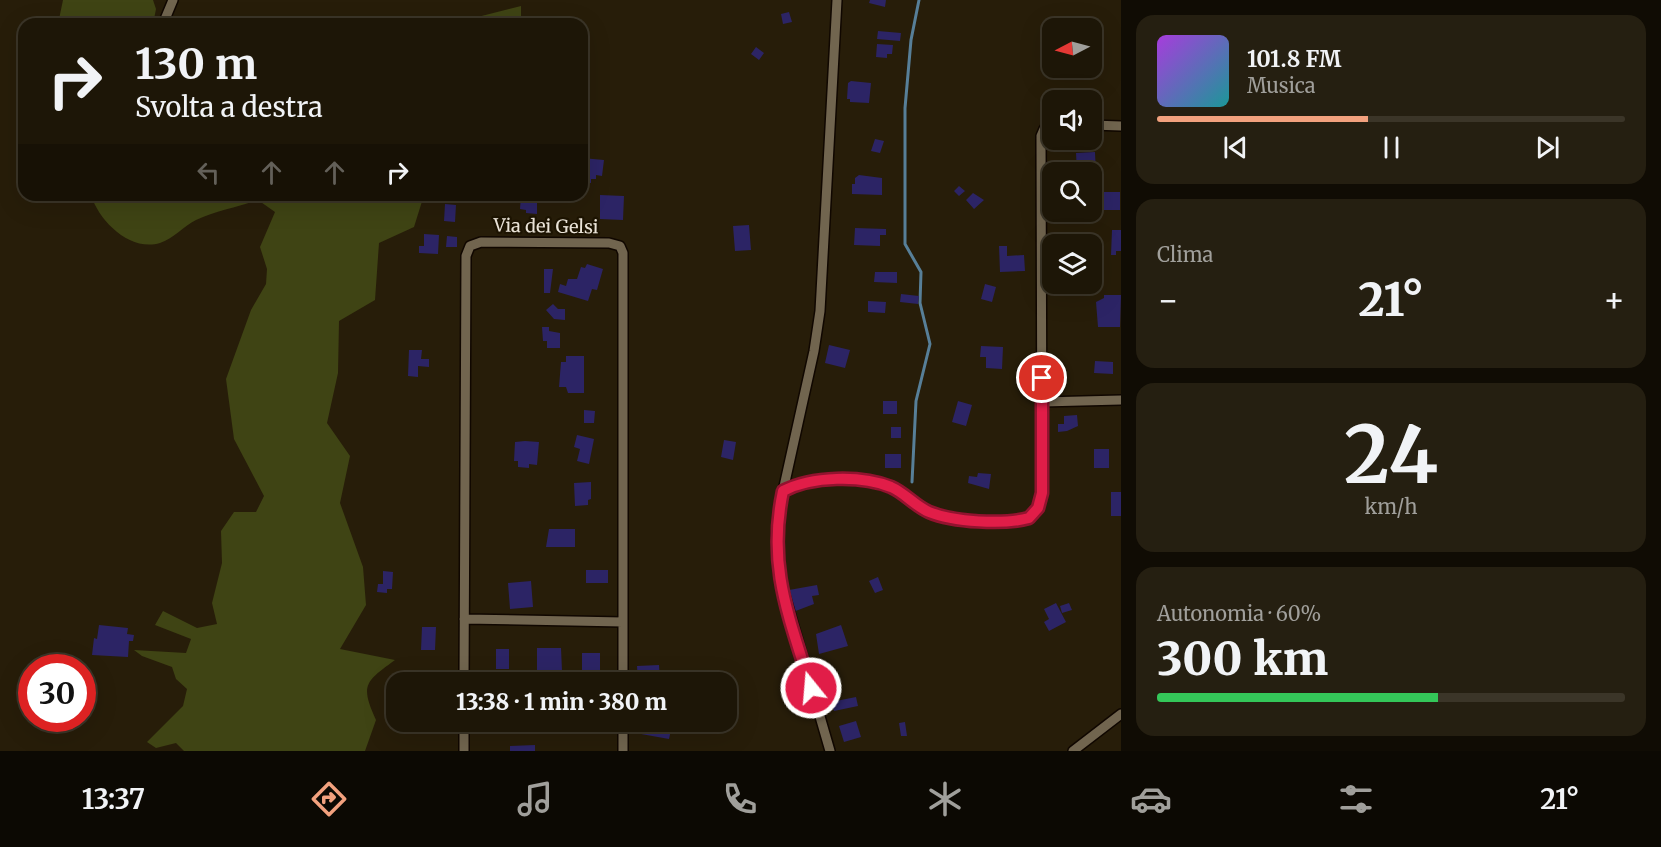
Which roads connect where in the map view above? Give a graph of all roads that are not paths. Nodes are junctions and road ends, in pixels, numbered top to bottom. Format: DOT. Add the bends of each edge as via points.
graph roads {
  1 [pos="173,0"];
  2 [pos="837,0"];
  3 [pos="166,18"];
  4 [pos="1102,125"];
  5 [pos="1121,126"];
  6 [pos="1042,134"];
  7 [pos="1121,400"];
  8 [pos="1042,402"];
  9 [pos="783,491"];
  10 [pos="464,619"];
  11 [pos="623,622"];
  12 [pos="464,672"];
  13 [pos="623,672"];
  14 [pos="1121,714"];
  15 [pos="464,732"];
  16 [pos="623,732"];
  17 [pos="464,751"];
  18 [pos="622,751"];
  19 [pos="830,751"];
  20 [pos="1073,751"];
  1 -- 3 [label="street"];
  2 -- 9 [label="street" via="820,311"];
  4 -- 5 [label="street"];
  6 -- 8 [label="street"];
  7 -- 8 [label="street"];
  8 -- 9 [label="street" via="1042,493 1038,508 1029,518 943,516 925,510 891,487 866,482 808,481"];
  9 -- 19 [label="street" via="776,536 779,575"];
  10 -- 11 [label="street"];
  10 -- 11 [label="street, Via dei Gelsi" via="468,249 481,242 609,243 620,246 623,257"];
  10 -- 12 [label="street, Via dei Gelsi"];
  11 -- 13 [label="street, Via dei Gelsi"];
  14 -- 20 [label="street"];
  15 -- 17 [label="street"];
  16 -- 18 [label="street"];
}
